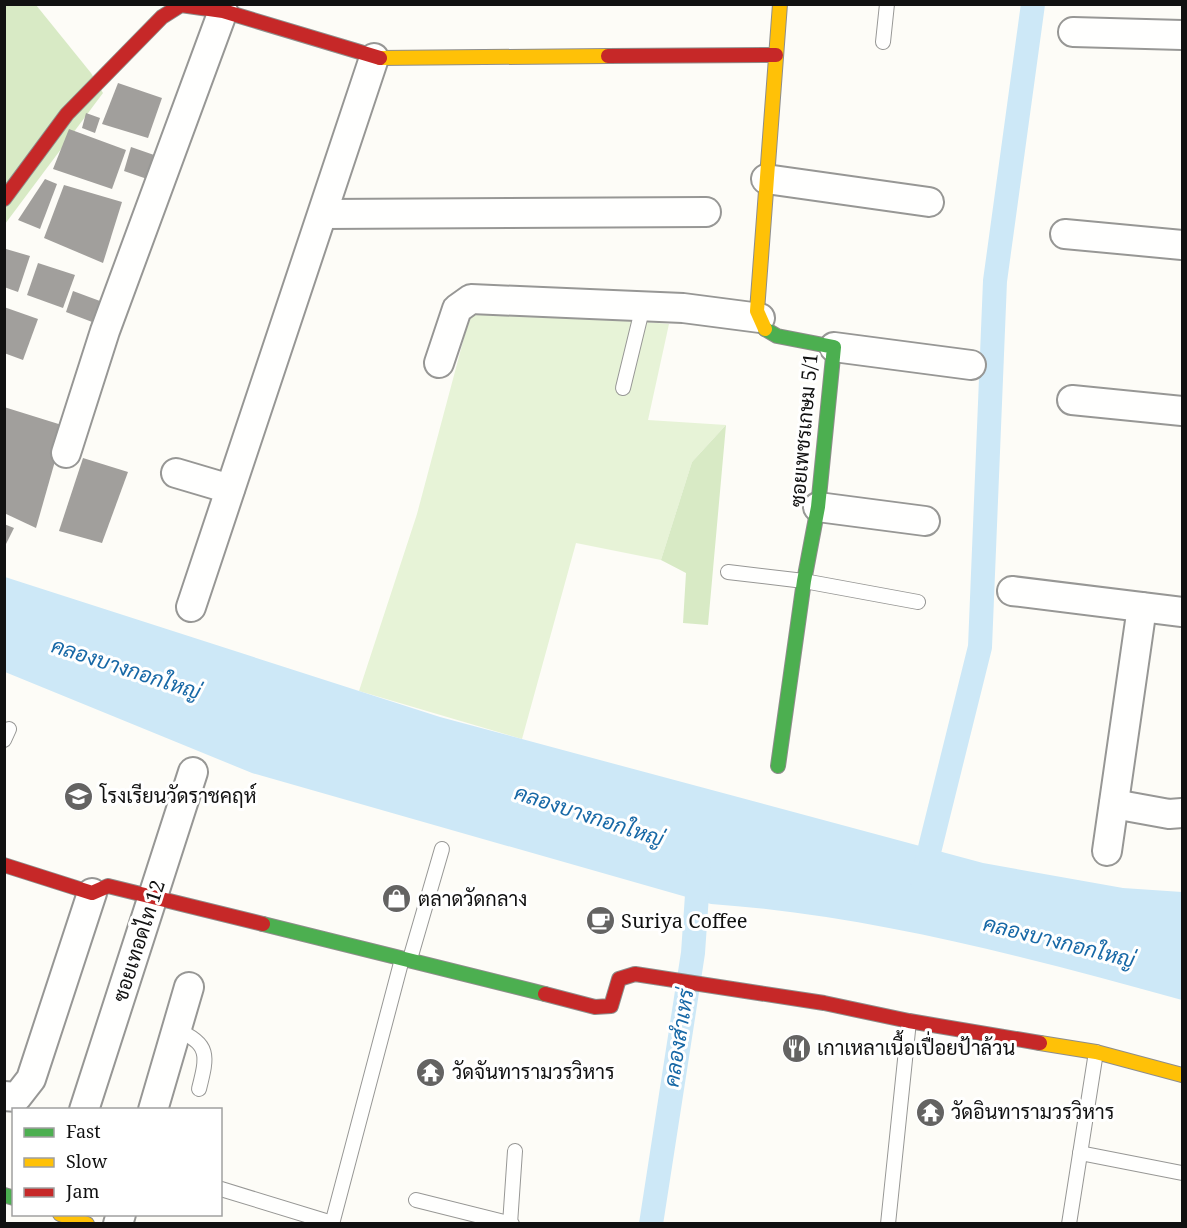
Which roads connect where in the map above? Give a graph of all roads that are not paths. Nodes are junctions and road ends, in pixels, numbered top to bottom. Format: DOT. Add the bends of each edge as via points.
graph roads {
  1 [pos="780,4"];
  2 [pos="887,4"];
  3 [pos="224,11"];
  4 [pos="1073,32"];
  5 [pos="1182,35"];
  6 [pos="883,42"];
  7 [pos="776,55"];
  8 [pos="374,58"];
  9 [pos="766,179"];
  10 [pos="4,200"];
  11 [pos="929,202"];
  12 [pos="706,212"];
  13 [pos="323,214"];
  14 [pos="1065,234"];
  15 [pos="1182,245"];
  16 [pos="643,306"];
  17 [pos="760,318"];
  18 [pos="834,347"];
  19 [pos="439,363"];
  20 [pos="971,365"];
  21 [pos="623,388"];
  22 [pos="1072,400"];
  23 [pos="1182,411"];
  24 [pos="66,453"];
  25 [pos="176,473"];
  26 [pos="230,489"];
  27 [pos="818,507"];
  28 [pos="925,521"];
  29 [pos="728,572"];
  30 [pos="804,581"];
  31 [pos="1012,591"];
  32 [pos="918,602"];
  33 [pos="191,607"];
  34 [pos="1142,607"];
  35 [pos="1182,612"];
  36 [pos="778,766"];
  37 [pos="193,772"];
  38 [pos="1114,804"];
  39 [pos="1182,813"];
  40 [pos="442,849"];
  41 [pos="1107,851"];
  42 [pos="4,865"];
  43 [pos="100,890"];
  44 [pos="154,896"];
  45 [pos="406,958"];
  46 [pos="189,987"];
  47 [pos="909,1021"];
  48 [pos="176,1030"];
  49 [pos="1096,1052"];
  50 [pos="1182,1075"];
  51 [pos="199,1089"];
  52 [pos="4,1096"];
  53 [pos="85,1108"];
  54 [pos="154,1108"];
  55 [pos="515,1150"];
  56 [pos="1080,1153"];
  57 [pos="1182,1173"];
  58 [pos="222,1189"];
  59 [pos="416,1200"];
  60 [pos="63,1216"];
  61 [pos="332,1223"];
  62 [pos="511,1223"];
  63 [pos="87,1224"];
  64 [pos="888,1224"];
  65 [pos="1068,1224"];
  1 -- 7 [label="street"];
  2 -- 6 [label="lane"];
  3 -- 8 [label="street"];
  3 -- 10 [label="street" via="182,5 162,17 67,114"];
  3 -- 24 [label="street" via="105,331"];
  4 -- 5 [label="street"];
  7 -- 8 [label="street"];
  7 -- 9 [label="street"];
  8 -- 13 [label="street"];
  9 -- 11 [label="street"];
  9 -- 17 [label="street" via="757,311"];
  12 -- 13 [label="street"];
  13 -- 26 [label="street"];
  14 -- 15 [label="street"];
  16 -- 17 [label="street"];
  16 -- 19 [label="street" via="471,299 457,309"];
  16 -- 21 [label="lane"];
  17 -- 18 [label="street, ซอยเพชรเกษม 5/1" via="764,328 777,336"];
  18 -- 20 [label="street"];
  18 -- 27 [label="street, ซอยเพชรเกษม 5/1"];
  22 -- 23 [label="street"];
  25 -- 26 [label="street"];
  26 -- 33 [label="street"];
  27 -- 28 [label="street"];
  27 -- 30 [label="street, ซอยเพชรเกษม 5/1"];
  29 -- 30 [label="lane"];
  30 -- 32 [label="lane"];
  30 -- 36 [label="street, ซอยเพชรเกษม 5/1"];
  31 -- 34 [label="street"];
  34 -- 35 [label="street"];
  34 -- 38 [label="street"];
  37 -- 44 [label="street, ซอยเทอดไท 12"];
  38 -- 39 [label="street"];
  38 -- 41 [label="street"];
  40 -- 45 [label="lane"];
  42 -- 43 [label="street"];
  43 -- 44 [label="street"];
  43 -- 52 [label="street" via="31,1079 17,1097"];
  44 -- 45 [label="street"];
  44 -- 53 [label="street, ซอยเทอดไท 12"];
  45 -- 47 [label="street" via="595,1007 611,1006 619,979 635,974 824,1003"];
  45 -- 61 [label="lane"];
  46 -- 48 [label="street"];
  47 -- 49 [label="street"];
  47 -- 64 [label="lane"];
  48 -- 51 [label="lane" via="195,1037 202,1048 206,1063"];
  48 -- 54 [label="street"];
  49 -- 50 [label="street"];
  49 -- 56 [label="lane"];
  55 -- 62 [label="lane"];
  56 -- 57 [label="lane"];
  56 -- 65 [label="lane"];
  58 -- 61 [label="lane"];
  59 -- 62 [label="lane"];
  60 -- 63 [label="street"];
}
